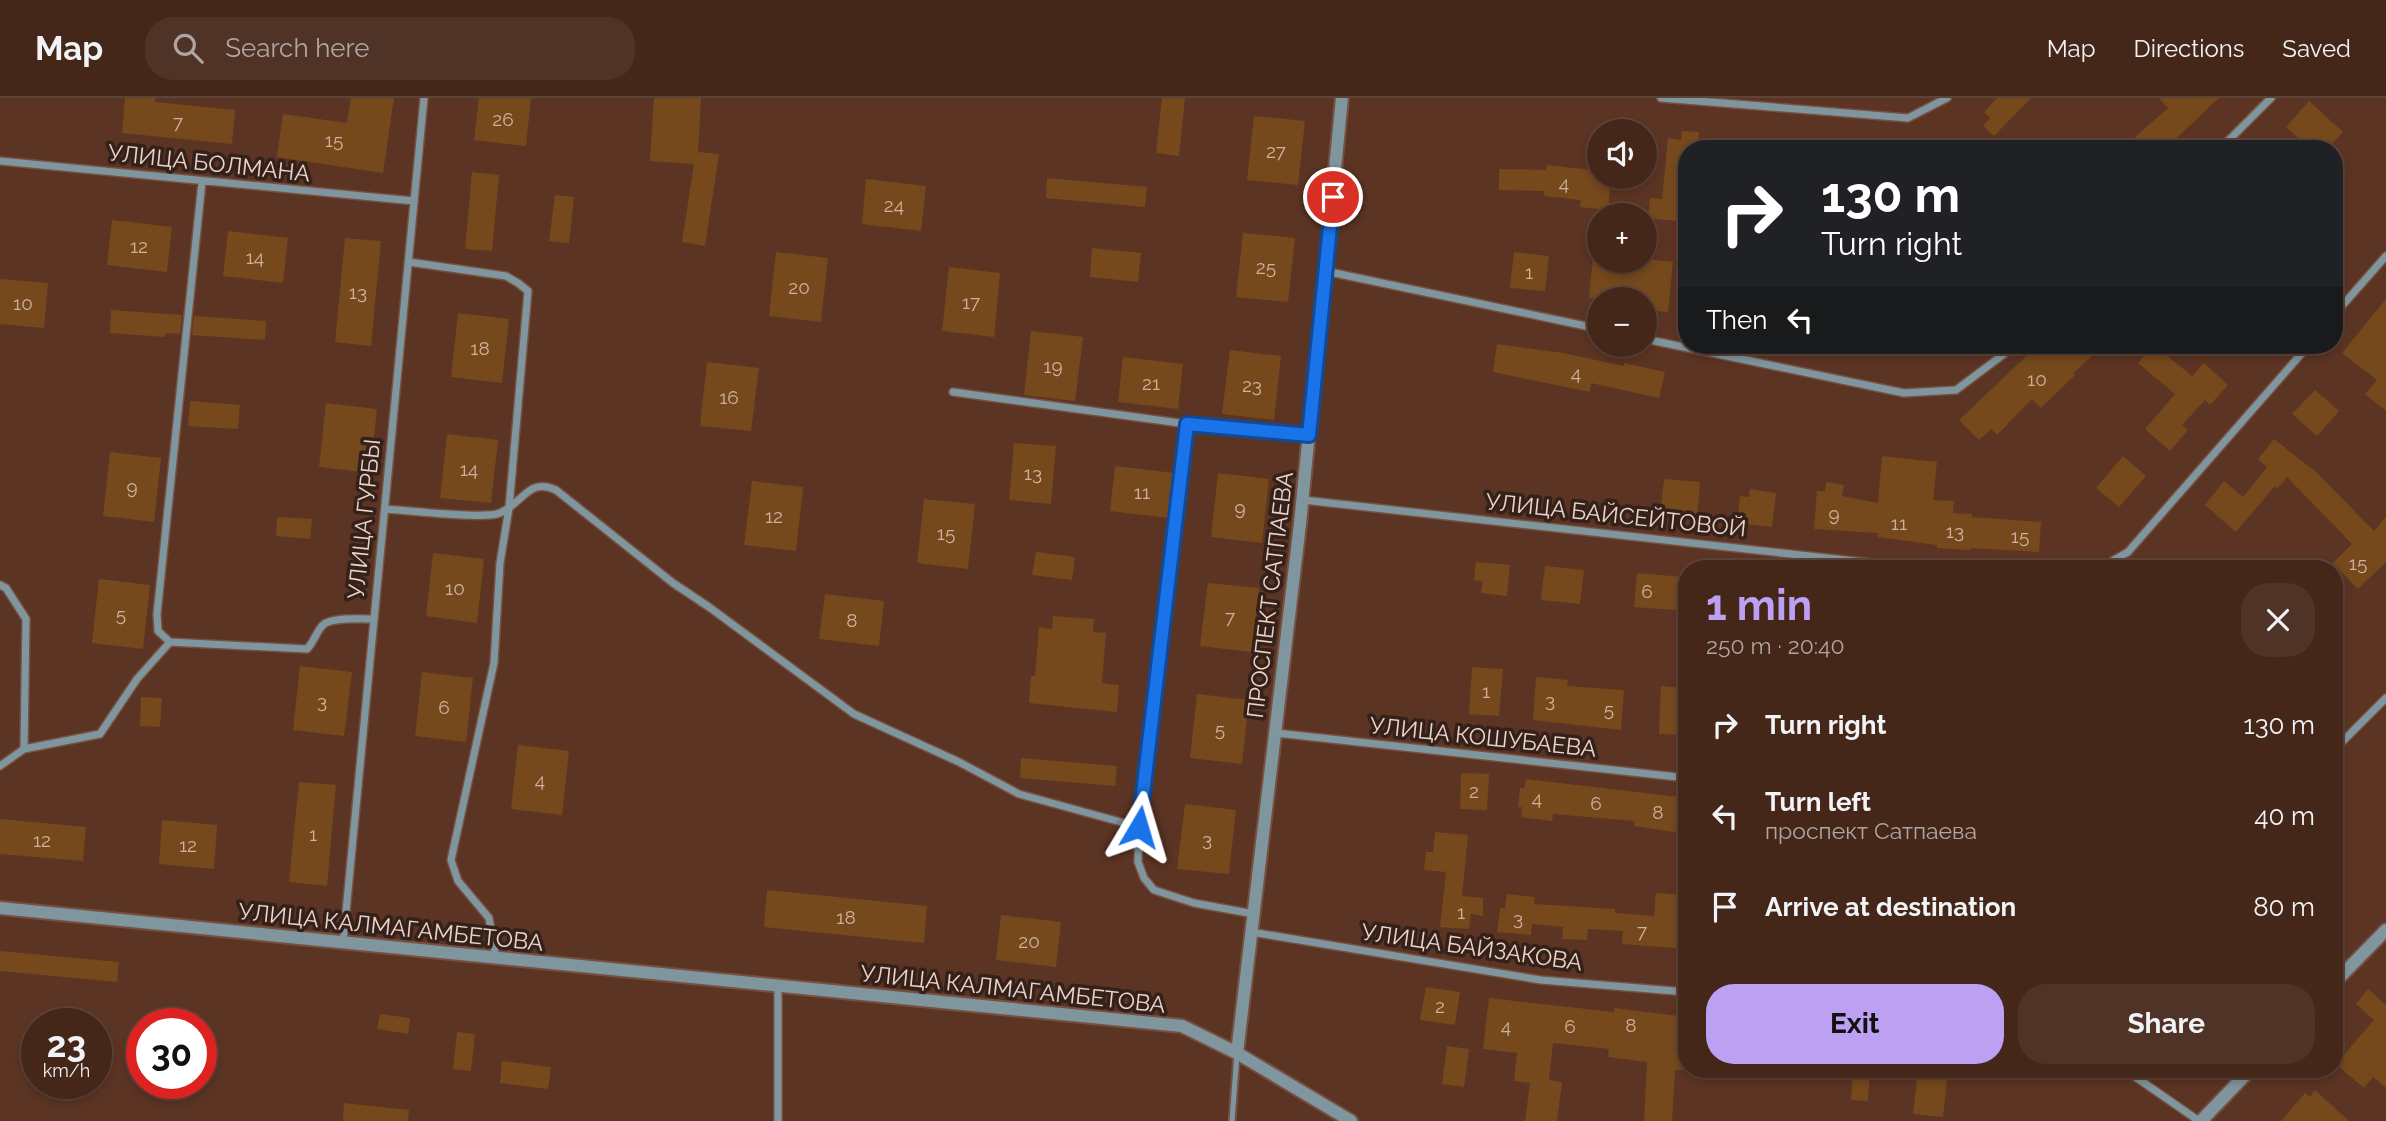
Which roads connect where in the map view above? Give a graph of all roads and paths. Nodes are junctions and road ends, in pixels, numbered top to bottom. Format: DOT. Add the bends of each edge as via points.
graph roads {
  1 [pos="424,98"];
  2 [pos="1342,98"];
  3 [pos="1661,98"];
  4 [pos="1947,98"];
  5 [pos="2271,98"];
  6 [pos="2229,140"];
  7 [pos="0,161"];
  8 [pos="202,182"];
  9 [pos="414,201"];
  10 [pos="2386,256"];
  11 [pos="409,262"];
  12 [pos="1325,271"];
  13 [pos="2343,305"];
  14 [pos="1587,326"];
  15 [pos="1657,341"];
  16 [pos="1678,345"];
  17 [pos="1720,354"];
  18 [pos="2004,354"];
  19 [pos="2301,354"];
  20 [pos="953,392"];
  21 [pos="1187,424"];
  22 [pos="1309,435"];
  23 [pos="1303,500"];
  24 [pos="509,508"];
  25 [pos="385,509"];
  26 [pos="1845,560"];
  27 [pos="2114,560"];
  28 [pos="0,585"];
  29 [pos="374,619"];
  30 [pos="170,642"];
  31 [pos="2386,698"];
  32 [pos="1276,733"];
  33 [pos="2343,741"];
  34 [pos="24,749"];
  35 [pos="0,766"];
  36 [pos="1678,777"];
  37 [pos="1139,827"];
  38 [pos="0,908"];
  39 [pos="1254,914"];
  40 [pos="2386,930"];
  41 [pos="1251,932"];
  42 [pos="343,943"];
  43 [pos="497,958"];
  44 [pos="2343,974"];
  45 [pos="778,987"];
  46 [pos="1678,991"];
  47 [pos="1237,1054"];
  48 [pos="2137,1078"];
  49 [pos="2242,1078"];
  50 [pos="778,1121"];
  51 [pos="1232,1121"];
  52 [pos="1351,1121"];
  53 [pos="2200,1121"];
  1 -- 9 [label="street, УЛИЦА ГУРБЫ"];
  2 -- 12 [label="street, ПРОСПЕКТ САТПАЕВА"];
  3 -- 4 [label="street" via="1909,118"];
  5 -- 6 [label="street"];
  7 -- 8 [label="street, УЛИЦА БОЛМАНА"];
  8 -- 9 [label="street, УЛИЦА БОЛМАНА"];
  8 -- 30 [label="street" via="158,614 158,631"];
  9 -- 11 [label="street, УЛИЦА ГУРБЫ"];
  10 -- 13 [label="street"];
  11 -- 24 [label="street" via="506,276 528,291"];
  11 -- 25 [label="street, УЛИЦА ГУРБЫ"];
  12 -- 14 [label="street"];
  12 -- 22 [label="street, ПРОСПЕКТ САТПАЕВА"];
  15 -- 16 [label="street"];
  17 -- 18 [label="street" via="1904,393 1956,390"];
  19 -- 27 [label="street" via="2128,552"];
  20 -- 21 [label="street"];
  21 -- 22 [label="street"];
  21 -- 37 [label="street"];
  22 -- 23 [label="street, ПРОСПЕКТ САТПАЕВА"];
  23 -- 26 [label="street, УЛИЦА БАЙСЕЙТОВОЙ"];
  23 -- 32 [label="street, ПРОСПЕКТ САТПАЕВА"];
  24 -- 25 [label="street" via="491,516"];
  24 -- 37 [label="street" via="536,486 556,490 673,583 854,714 1019,794"];
  24 -- 43 [label="street" via="500,563 494,663 450,860 458,880 489,918"];
  25 -- 29 [label="street, УЛИЦА ГУРБЫ"];
  28 -- 34 [label="street" via="26,619"];
  29 -- 30 [label="street" via="330,621 307,649"];
  29 -- 42 [label="street, УЛИЦА ГУРБЫ"];
  30 -- 34 [label="street" via="137,679 100,733"];
  31 -- 33 [label="street"];
  32 -- 36 [label="street, УЛИЦА КОШУБАЕВА"];
  32 -- 39 [label="street, ПРОСПЕКТ САТПАЕВА"];
  34 -- 35 [label="street"];
  37 -- 39 [label="street" via="1138,862 1154,890"];
  38 -- 42 [label="street, УЛИЦА КАЛМАГАМБЕТОВА"];
  39 -- 41 [label="street, ПРОСПЕКТ САТПАЕВА"];
  40 -- 44 [label="street"];
  41 -- 46 [label="street, УЛИЦА БАЙЗАКОВА" via="1541,980"];
  41 -- 47 [label="street, ПРОСПЕКТ САТПАЕВА"];
  42 -- 43 [label="street, УЛИЦА КАЛМАГАМБЕТОВА"];
  43 -- 45 [label="street, УЛИЦА КАЛМАГАМБЕТОВА"];
  45 -- 47 [label="street, УЛИЦА КАЛМАГАМБЕТОВА" via="1182,1027"];
  45 -- 50 [label="street"];
  47 -- 51 [label="lane"];
  47 -- 52 [label="street, УЛИЦА КАЛМАГАМБЕТОВА"];
  48 -- 53 [label="street"];
  49 -- 53 [label="street"];
}
